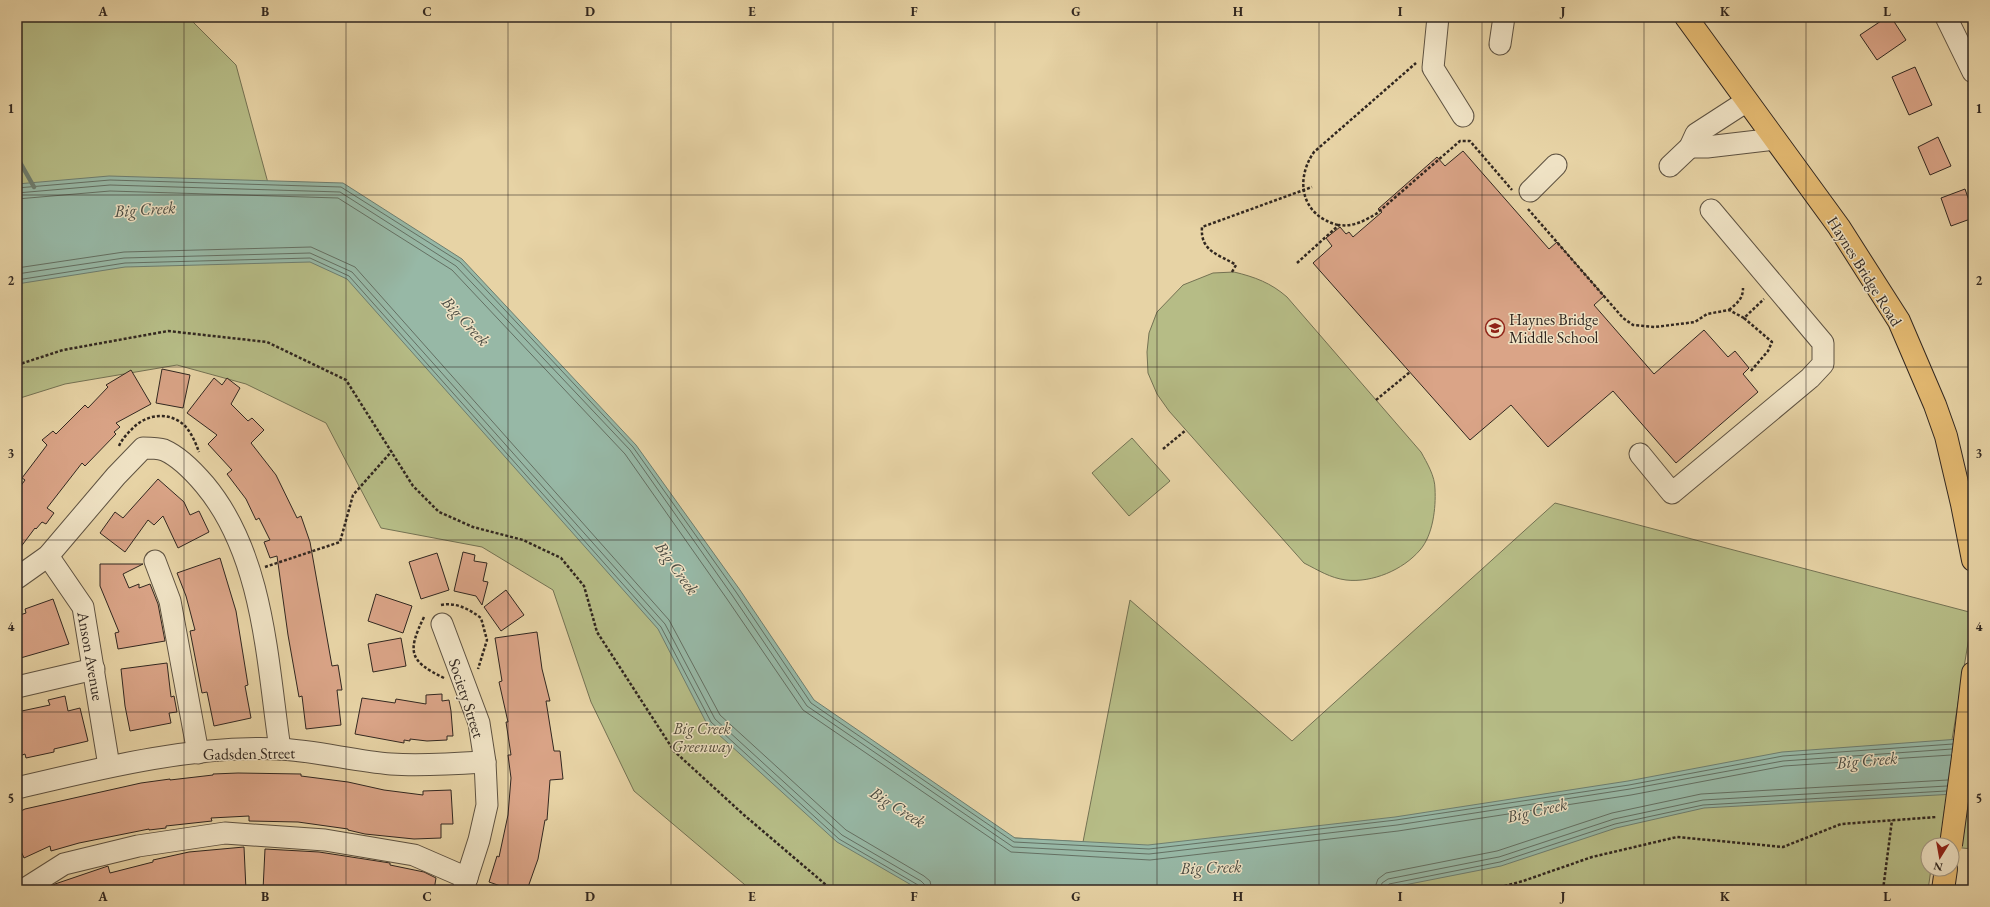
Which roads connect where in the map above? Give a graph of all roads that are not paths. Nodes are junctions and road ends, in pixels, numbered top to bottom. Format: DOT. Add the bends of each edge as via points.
graph roads {
  1 [pos="1438,17"];
  2 [pos="1504,17"];
  3 [pos="1686,17"];
  4 [pos="1946,17"];
  5 [pos="1500,44"];
  6 [pos="1973,72"];
  7 [pos="1747,101"];
  8 [pos="1462,116"];
  9 [pos="1775,139"];
  10 [pos="1690,147"];
  11 [pos="1556,165"];
  12 [pos="1670,166"];
  13 [pos="1523,196"];
  14 [pos="1711,210"];
  15 [pos="1640,454"];
  16 [pos="48,556"];
  17 [pos="1973,560"];
  18 [pos="155,561"];
  19 [pos="17,578"];
  20 [pos="436,615"];
  21 [pos="94,669"];
  22 [pos="1973,673"];
  23 [pos="17,687"];
  24 [pos="1971,724"];
  25 [pos="280,749"];
  26 [pos="198,753"];
  27 [pos="485,762"];
  28 [pos="109,766"];
  29 [pos="17,788"];
  30 [pos="1952,837"];
  31 [pos="1945,877"];
  32 [pos="465,884"];
  33 [pos="17,888"];
  34 [pos="19,890"];
  35 [pos="23,890"];
  36 [pos="1943,890"];
  1 -- 8 [label="street" via="1433,68"];
  2 -- 5 [label="street"];
  3 -- 7 [label="main road, Haynes Bridge Road"];
  4 -- 6 [label="street"];
  7 -- 9 [label="main road, Haynes Bridge Road"];
  7 -- 10 [label="street" via="1696,134"];
  9 -- 10 [label="street"];
  9 -- 17 [label="main road, Haynes Bridge Road" via="1839,228 1899,321 1946,436"];
  10 -- 12 [label="street"];
  11 -- 13 [label="street"];
  14 -- 15 [label="street" via="1823,343 1823,364 1810,378 1672,493"];
  16 -- 19 [label="street"];
  16 -- 21 [label="street, Anson Avenue" via="83,607"];
  16 -- 25 [label="street" via="142,448 163,450 193,470 230,520 250,571 260,609"];
  18 -- 26 [label="street" via="170,601"];
  20 -- 27 [label="street, Society Street" via="479,723"];
  21 -- 23 [label="street"];
  21 -- 28 [label="street, Anson Avenue"];
  22 -- 24 [label="main road"];
  24 -- 30 [label="main road, bridge" via="1963,757"];
  25 -- 26 [label="street, Gadsden Street"];
  25 -- 27 [label="street, Gadsden Street" via="419,765"];
  26 -- 28 [label="street, Gadsden Street"];
  27 -- 32 [label="street, Society Street" via="487,805"];
  28 -- 29 [label="street, Gadsden Street"];
  31 -- 36 [label="main road"];
  32 -- 35 [label="street" via="414,854 325,840 225,833 138,846 64,864"];
  33 -- 34 [label="street"];
}
